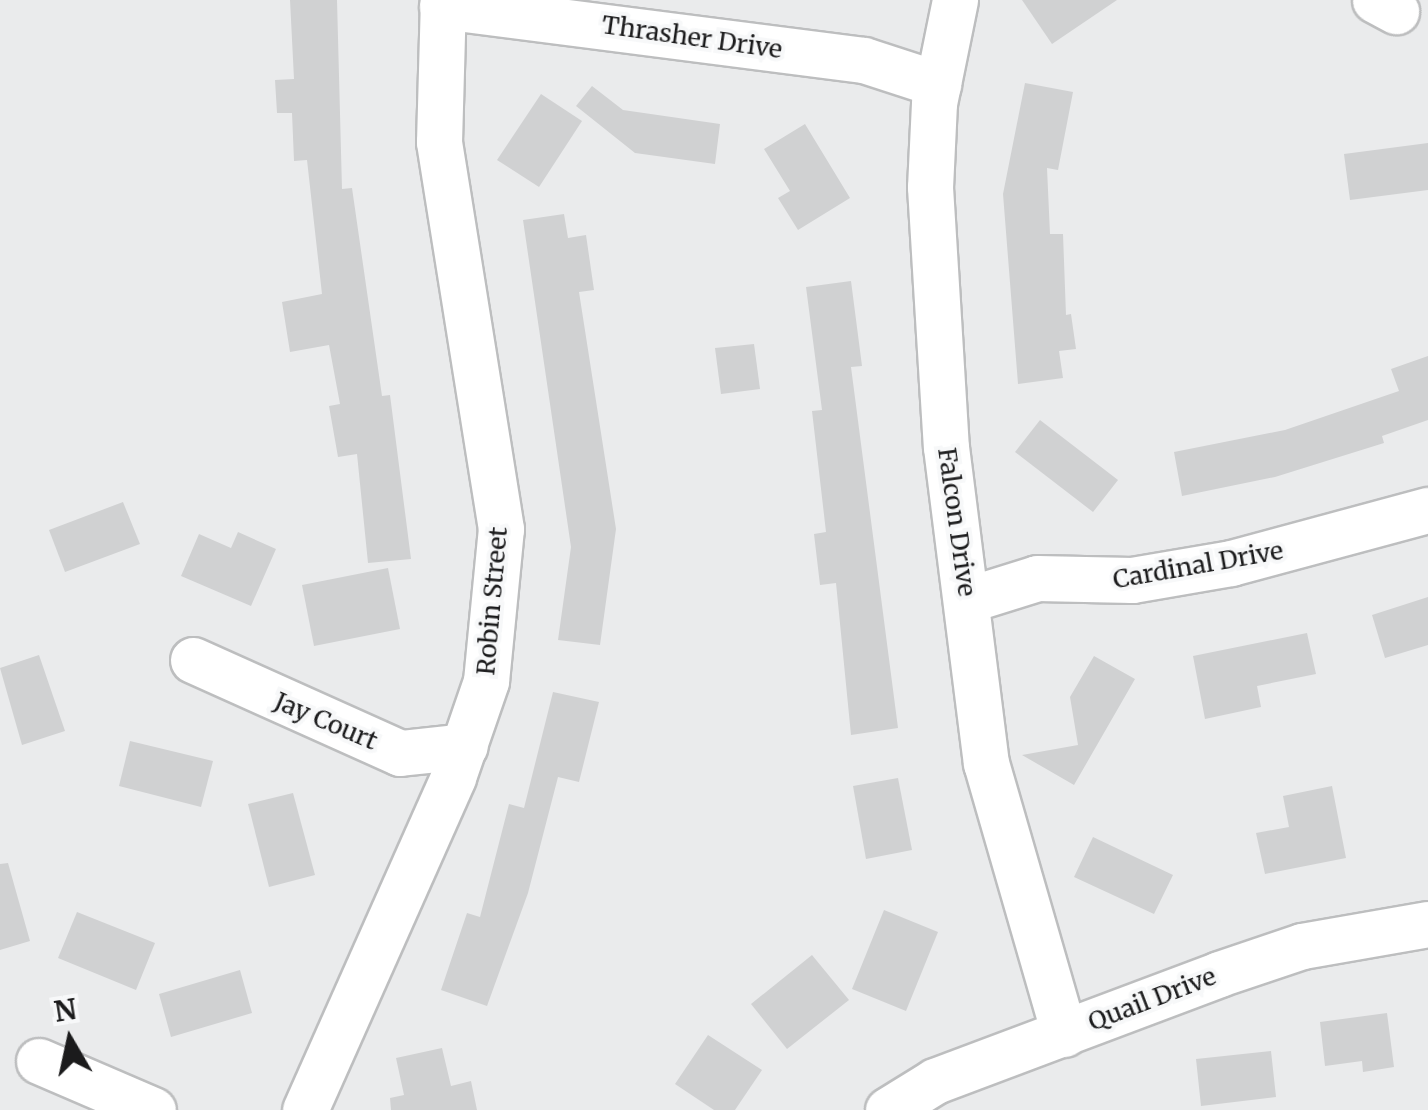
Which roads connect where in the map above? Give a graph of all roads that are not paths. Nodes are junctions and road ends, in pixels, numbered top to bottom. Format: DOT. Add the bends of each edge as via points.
graph roads {
  1 [pos="955,0"];
  2 [pos="443,3"];
  3 [pos="938,84"];
  4 [pos="1428,510"];
  5 [pos="967,600"];
  6 [pos="193,660"];
  7 [pos="465,746"];
  8 [pos="1428,924"];
  9 [pos="1064,1034"];
  10 [pos="40,1062"];
  11 [pos="153,1110"];
  12 [pos="305,1110"];
  13 [pos="888,1110"];
  1 -- 3 [label="street, Falcon Drive"];
  2 -- 3 [label="street, Thrasher Drive" via="864,60"];
  2 -- 7 [label="street, Robin Street" via="439,142 501,529 486,681"];
  3 -- 5 [label="street, Falcon Drive" via="929,231"];
  4 -- 5 [label="street, Cardinal Drive" via="1230,563 1132,580 1037,578"];
  5 -- 9 [label="street, Falcon Drive" via="986,764"];
  6 -- 7 [label="street, Jay Court" via="400,753"];
  7 -- 12 [label="street, Robin Street"];
  8 -- 9 [label="street, Quail Drive" via="1302,946"];
  9 -- 13 [label="street, Quail Drive" via="935,1081"];
  10 -- 11 [label="street"];
}
